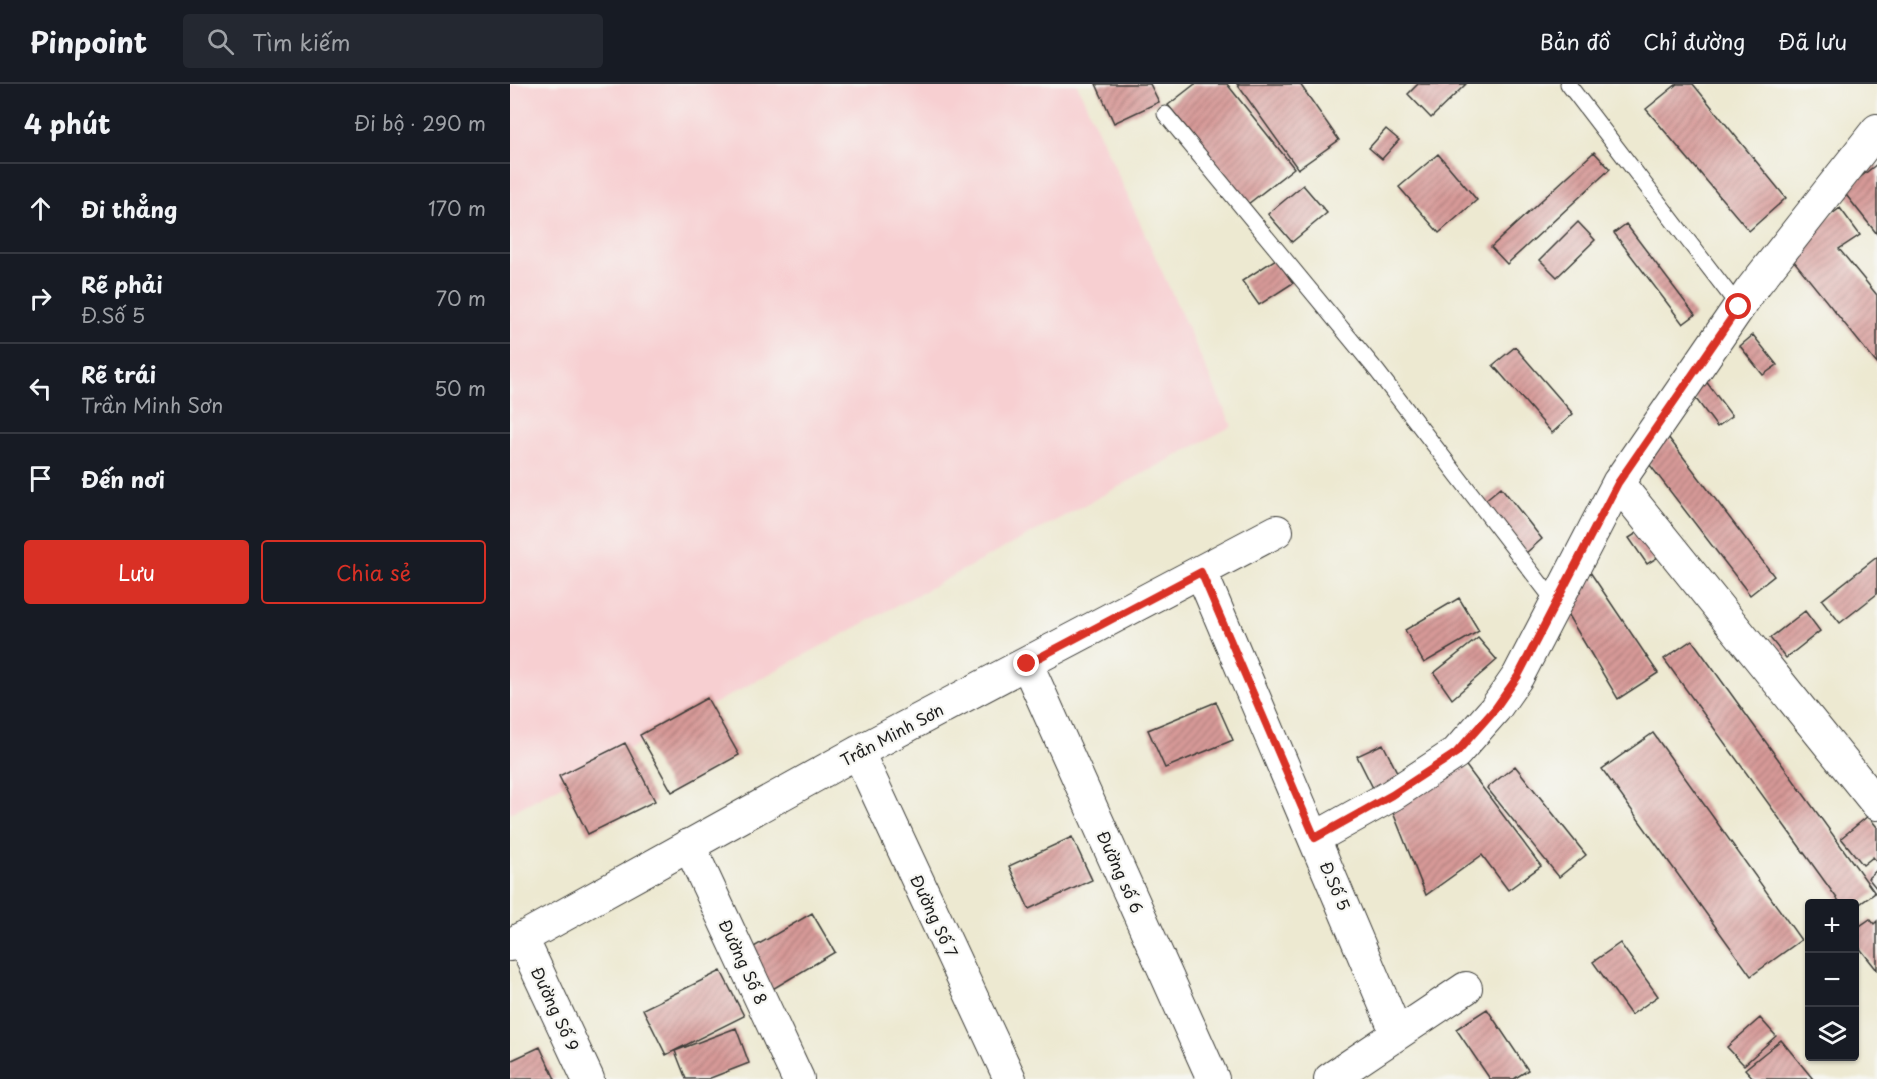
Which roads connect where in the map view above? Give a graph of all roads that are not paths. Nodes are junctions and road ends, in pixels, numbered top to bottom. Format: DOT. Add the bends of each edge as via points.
graph roads {
  1 [pos="1568,84"];
  2 [pos="1165,114"];
  3 [pos="1877,130"];
  4 [pos="1739,307"];
  5 [pos="1618,483"];
  6 [pos="1277,531"];
  7 [pos="1201,572"];
  8 [pos="1554,601"];
  9 [pos="1027,664"];
  10 [pos="858,752"];
  11 [pos="1877,804"];
  12 [pos="1315,838"];
  13 [pos="689,845"];
  14 [pos="516,942"];
  15 [pos="1466,988"];
  16 [pos="1397,1034"];
  17 [pos="588,1079"];
  18 [pos="798,1079"];
  19 [pos="1010,1079"];
  20 [pos="1214,1079"];
  21 [pos="1330,1079"];
  1 -- 4 [label="lane"];
  2 -- 8 [label="lane" via="1377,371"];
  3 -- 4 [label="street"];
  4 -- 5 [label="street"];
  5 -- 8 [label="street"];
  5 -- 11 [label="street"];
  6 -- 7 [label="street, Trần Minh Sơn"];
  7 -- 9 [label="street, Trần Minh Sơn"];
  7 -- 12 [label="street, Đ.Số 5"];
  8 -- 12 [label="street" via="1518,676 1456,753"];
  9 -- 10 [label="street, Trần Minh Sơn"];
  9 -- 20 [label="street, Đường số 6"];
  10 -- 13 [label="street, Trần Minh Sơn"];
  10 -- 19 [label="street, Đường Số 7"];
  12 -- 16 [label="street, Đ.Số 5"];
  13 -- 14 [label="street, Trần Minh Sơn"];
  13 -- 18 [label="street, Đường Số 8"];
  14 -- 17 [label="street, Đường Số 9"];
  15 -- 16 [label="street"];
  16 -- 21 [label="street"];
}
